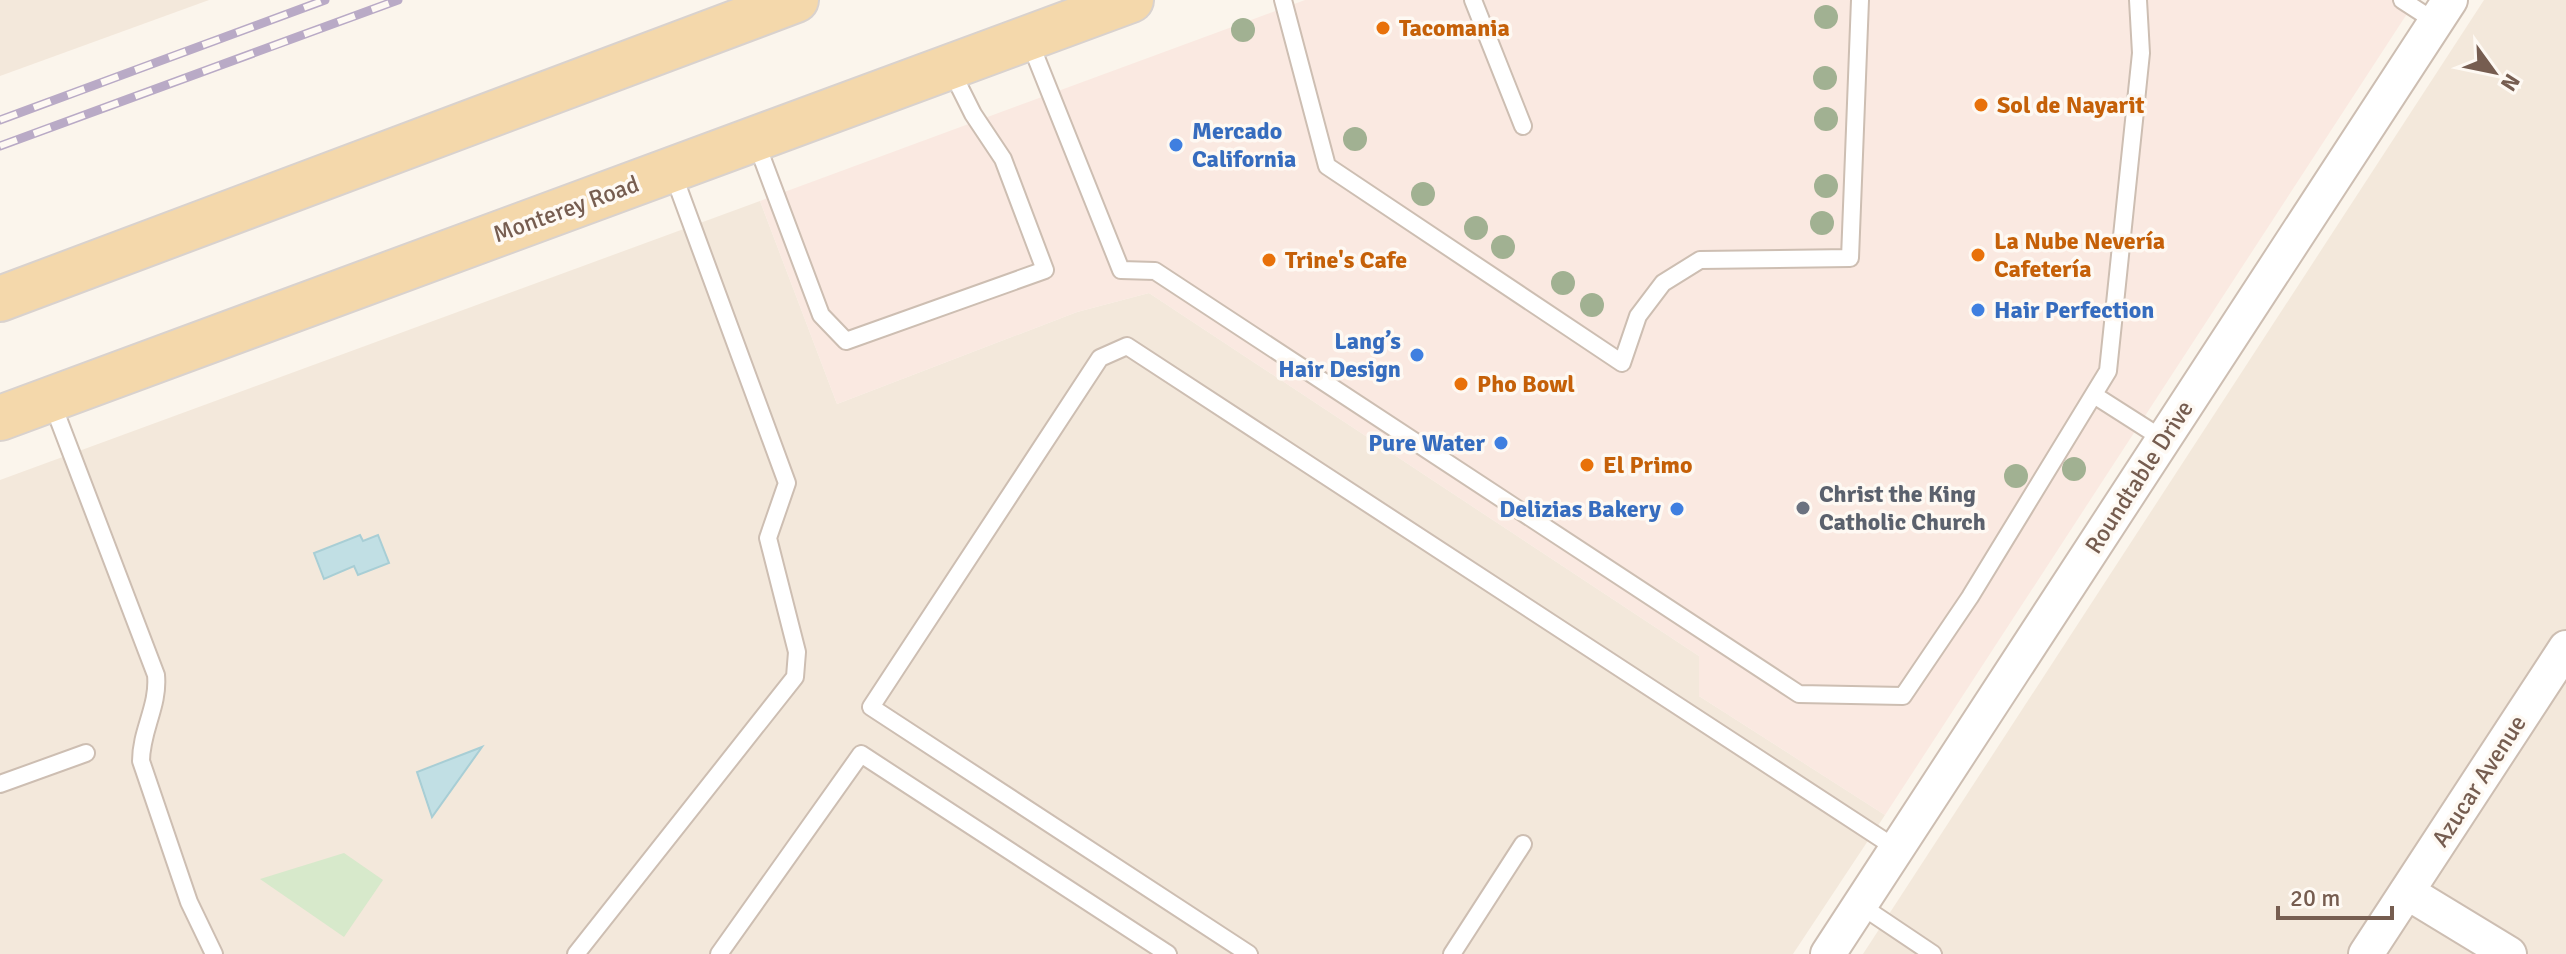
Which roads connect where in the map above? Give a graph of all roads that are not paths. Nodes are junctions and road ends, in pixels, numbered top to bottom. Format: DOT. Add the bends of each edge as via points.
graph roads {
  1 [pos="796,0"];
  2 [pos="1131,0"];
  3 [pos="1283,0"];
  4 [pos="1473,0"];
  5 [pos="1860,0"];
  6 [pos="2138,0"];
  7 [pos="2402,0"];
  8 [pos="2443,11"];
  9 [pos="1028,38"];
  10 [pos="950,67"];
  11 [pos="1523,126"];
  12 [pos="754,139"];
  13 [pos="671,170"];
  14 [pos="154,242"];
  15 [pos="0,278"];
  16 [pos="0,299"];
  17 [pos="2094,395"];
  18 [pos="51,399"];
  19 [pos="0,418"];
  20 [pos="2163,439"];
  21 [pos="2566,648"];
  22 [pos="86,753"];
  23 [pos="0,784"];
  24 [pos="1523,844"];
  25 [pos="1897,849"];
  26 [pos="2407,892"];
  27 [pos="1860,905"];
  28 [pos="214,954"];
  29 [pos="576,954"];
  30 [pos="719,954"];
  31 [pos="1168,954"];
  32 [pos="1249,954"];
  33 [pos="1452,954"];
  34 [pos="1828,954"];
  35 [pos="1933,954"];
  36 [pos="2366,954"];
  37 [pos="2509,954"];
  1 -- 14 [label="main road"];
  2 -- 9 [label="main road, Monterey Road"];
  3 -- 5 [label="lane" via="1327,166 1622,363 1638,316 1663,283 1700,260 1850,258"];
  4 -- 11 [label="lane"];
  6 -- 17 [label="lane" via="2141,53 2108,371"];
  7 -- 8 [label="lane"];
  8 -- 20 [label="street, Roundtable Drive"];
  9 -- 10 [label="main road, Monterey Road"];
  9 -- 17 [label="lane" via="1121,270 1155,271 1799,694 1903,696"];
  10 -- 12 [label="main road, Monterey Road"];
  10 -- 12 [label="lane" via="1003,159 1045,270 846,341 821,315"];
  12 -- 13 [label="main road, Monterey Road"];
  13 -- 18 [label="main road, Monterey Road"];
  13 -- 29 [label="lane" via="787,483 768,538 797,652 795,677"];
  14 -- 15 [label="main road"];
  14 -- 16 [label="main road"];
  17 -- 20 [label="lane"];
  18 -- 19 [label="main road, Monterey Road"];
  18 -- 28 [label="lane" via="156,675 158,696 141,740 141,761 189,902"];
  20 -- 25 [label="street, Roundtable Drive"];
  21 -- 26 [label="street, Azucar Avenue"];
  22 -- 23 [label="lane"];
  24 -- 33 [label="lane"];
  25 -- 27 [label="street, Roundtable Drive"];
  25 -- 32 [label="lane" via="1127,346 1100,358 871,707"];
  26 -- 36 [label="street, Azucar Avenue"];
  26 -- 37 [label="street"];
  27 -- 34 [label="street, Roundtable Drive"];
  27 -- 35 [label="lane"];
  30 -- 31 [label="lane" via="861,754"];
}
